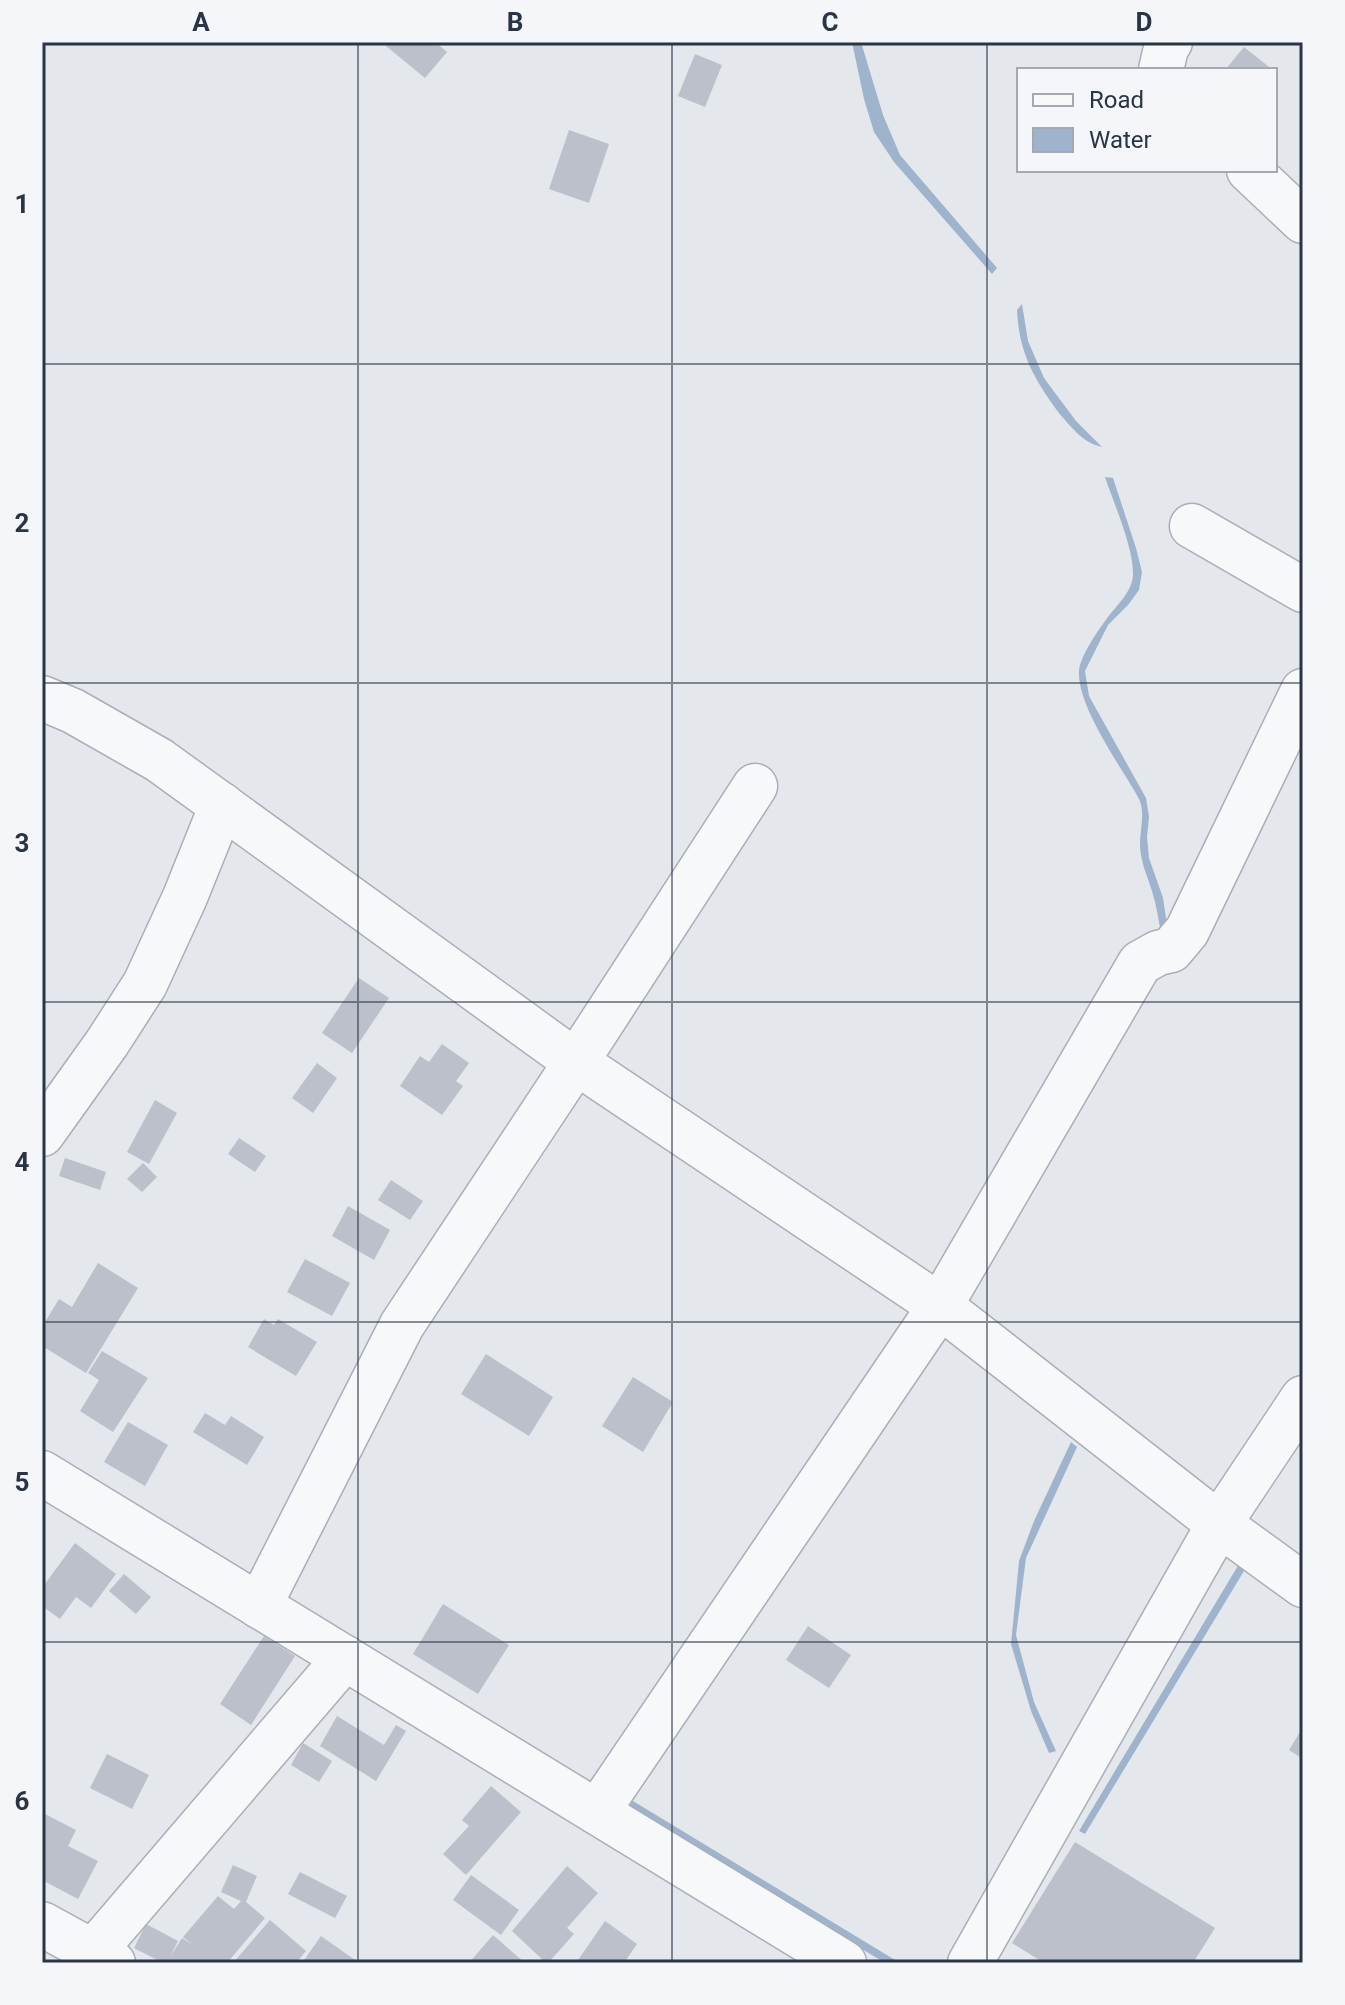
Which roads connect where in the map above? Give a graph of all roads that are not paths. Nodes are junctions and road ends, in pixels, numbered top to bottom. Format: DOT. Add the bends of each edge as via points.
graph roads {
  1 [pos="1170,42"];
  2 [pos="1161,68"];
  3 [pos="1251,172"];
  4 [pos="1303,221"];
  5 [pos="1192,526"];
  6 [pos="1303,590"];
  7 [pos="1303,691"];
  8 [pos="42,698"];
  9 [pos="755,786"];
  10 [pos="222,805"];
  11 [pos="576,1062"];
  12 [pos="42,1134"];
  13 [pos="940,1306"];
  14 [pos="1303,1398"];
  15 [pos="42,1473"];
  16 [pos="1219,1524"];
  17 [pos="1303,1585"];
  18 [pos="259,1606"];
  19 [pos="345,1658"];
  20 [pos="597,1812"];
  21 [pos="42,1924"];
  22 [pos="797,1951"];
  23 [pos="103,1958"];
  24 [pos="844,1963"];
  25 [pos="970,1963"];
  1 -- 2 [label="street"];
  3 -- 4 [label="street"];
  5 -- 6 [label="street"];
  7 -- 13 [label="street" via="1187,931 1171,950 1140,963"];
  8 -- 10 [label="street" via="159,760"];
  9 -- 11 [label="street"];
  10 -- 11 [label="street"];
  10 -- 12 [label="street" via="145,984"];
  11 -- 13 [label="street"];
  11 -- 18 [label="street" via="402,1325"];
  13 -- 16 [label="street"];
  13 -- 20 [label="street"];
  14 -- 16 [label="street"];
  15 -- 18 [label="street"];
  16 -- 17 [label="street"];
  16 -- 25 [label="street"];
  18 -- 19 [label="street"];
  19 -- 20 [label="street"];
  19 -- 23 [label="street"];
  20 -- 22 [label="street"];
  21 -- 23 [label="street"];
  22 -- 24 [label="street"];
}
